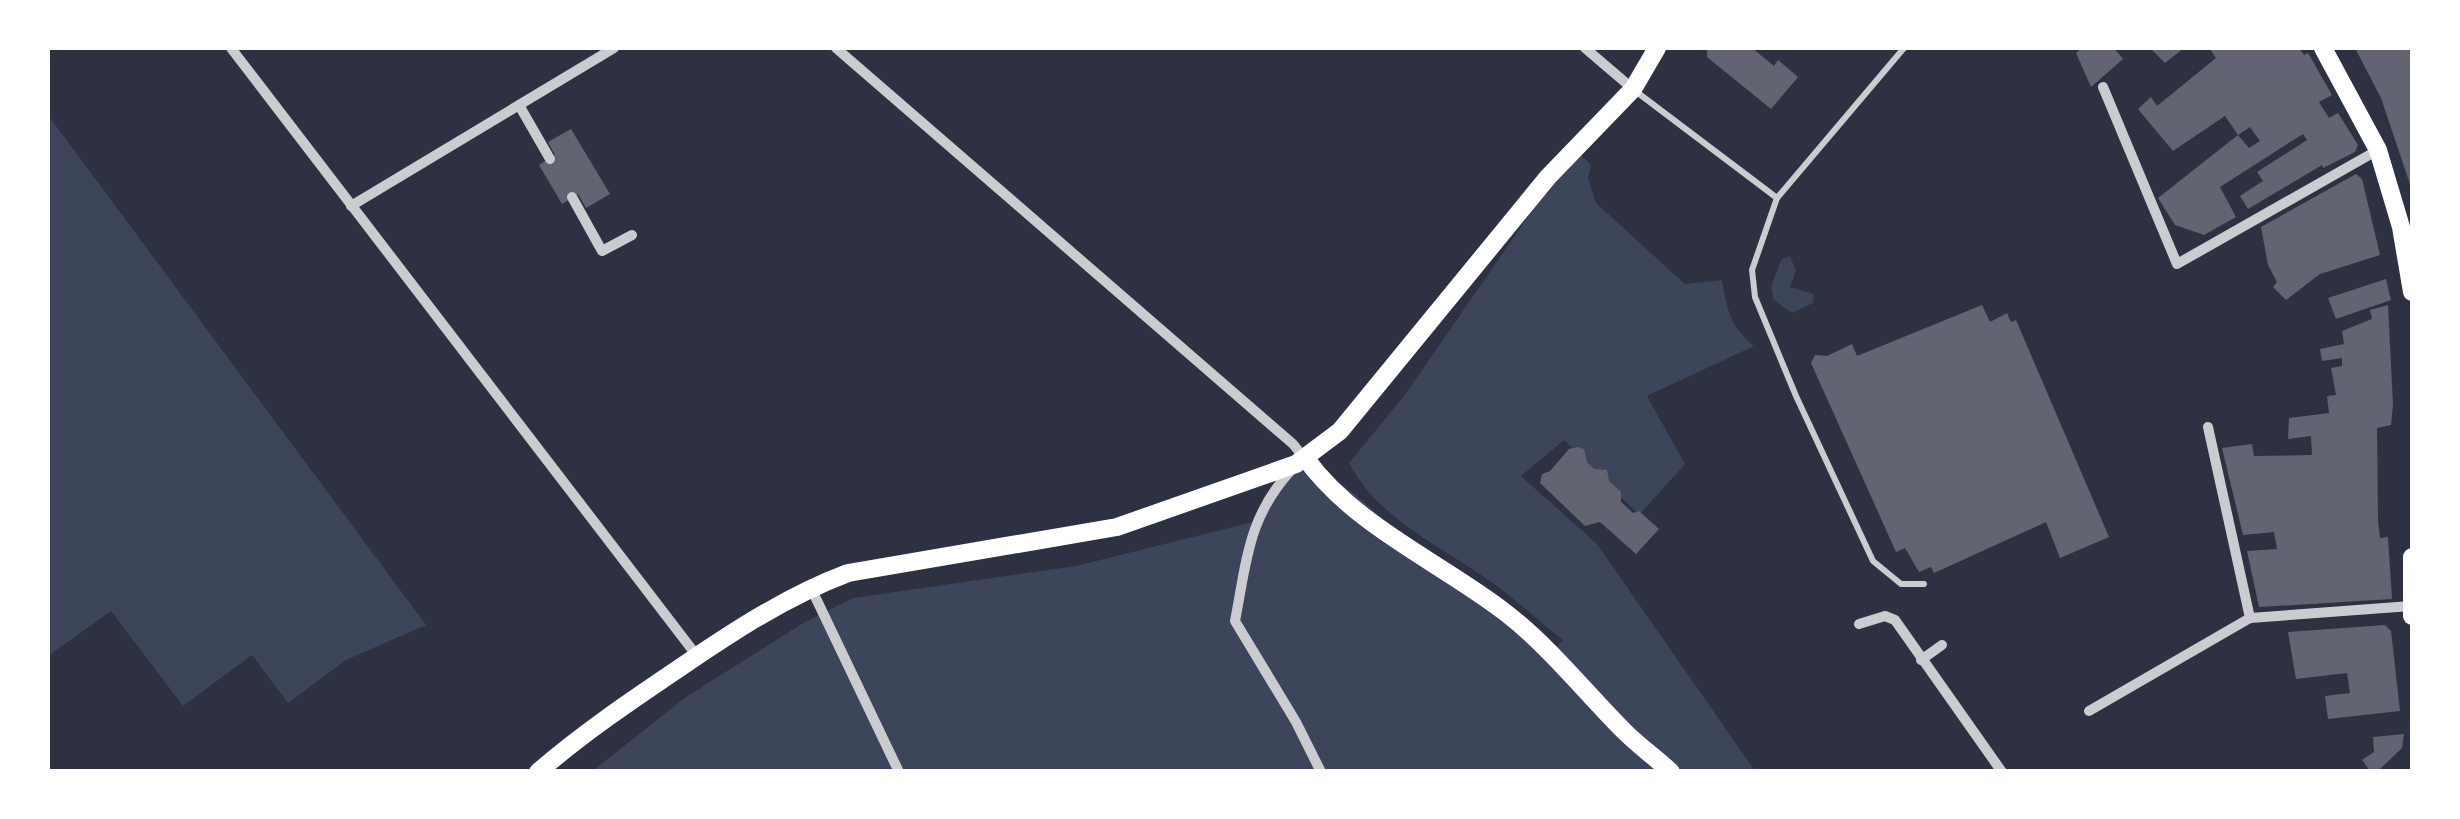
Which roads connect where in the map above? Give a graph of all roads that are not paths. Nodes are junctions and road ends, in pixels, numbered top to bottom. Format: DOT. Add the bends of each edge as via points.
graph roads {
  1 [pos="231,48"];
  2 [pos="611,48"];
  3 [pos="836,48"];
  4 [pos="1585,48"];
  5 [pos="1657,48"];
  6 [pos="1904,48"];
  7 [pos="2324,48"];
  8 [pos="2103,87"];
  9 [pos="1633,89"];
  10 [pos="519,105"];
  11 [pos="2378,150"];
  12 [pos="550,159"];
  13 [pos="572,197"];
  14 [pos="1777,198"];
  15 [pos="351,206"];
  16 [pos="632,234"];
  17 [pos="2412,292"];
  18 [pos="2208,428"];
  19 [pos="1301,462"];
  20 [pos="2412,557"];
  21 [pos="1924,584"];
  22 [pos="810,587"];
  23 [pos="2412,606"];
  24 [pos="2412,616"];
  25 [pos="2250,618"];
  26 [pos="1859,624"];
  27 [pos="1942,645"];
  28 [pos="697,656"];
  29 [pos="1920,660"];
  30 [pos="2089,711"];
  31 [pos="538,772"];
  32 [pos="899,772"];
  33 [pos="1321,772"];
  34 [pos="1672,772"];
  35 [pos="2002,772"];
  1 -- 15 [label="street"];
  2 -- 10 [label="street"];
  3 -- 19 [label="street" via="1293,444"];
  4 -- 9 [label="street"];
  5 -- 9 [label="main road"];
  6 -- 14 [label="lane"];
  7 -- 11 [label="main road"];
  8 -- 11 [label="street" via="2177,264"];
  9 -- 14 [label="lane"];
  9 -- 19 [label="main road" via="1548,177 1340,431"];
  10 -- 12 [label="street"];
  10 -- 15 [label="street"];
  11 -- 17 [label="main road"];
  13 -- 16 [label="street" via="602,252"];
  14 -- 21 [label="lane" via="1752,270 1755,297 1873,561 1902,584"];
  15 -- 28 [label="street"];
  18 -- 25 [label="street"];
  19 -- 22 [label="main road" via="1116,527 848,573"];
  19 -- 33 [label="street" via="1270,493 1253,530 1235,620"];
  19 -- 34 [label="main road" via="1351,507 1506,613"];
  20 -- 23 [label="main road"];
  22 -- 28 [label="main road"];
  22 -- 32 [label="street"];
  23 -- 24 [label="main road"];
  23 -- 25 [label="street"];
  25 -- 30 [label="street"];
  26 -- 29 [label="street" via="1891,617"];
  27 -- 29 [label="street"];
  28 -- 31 [label="main road"];
  29 -- 35 [label="street"];
}
